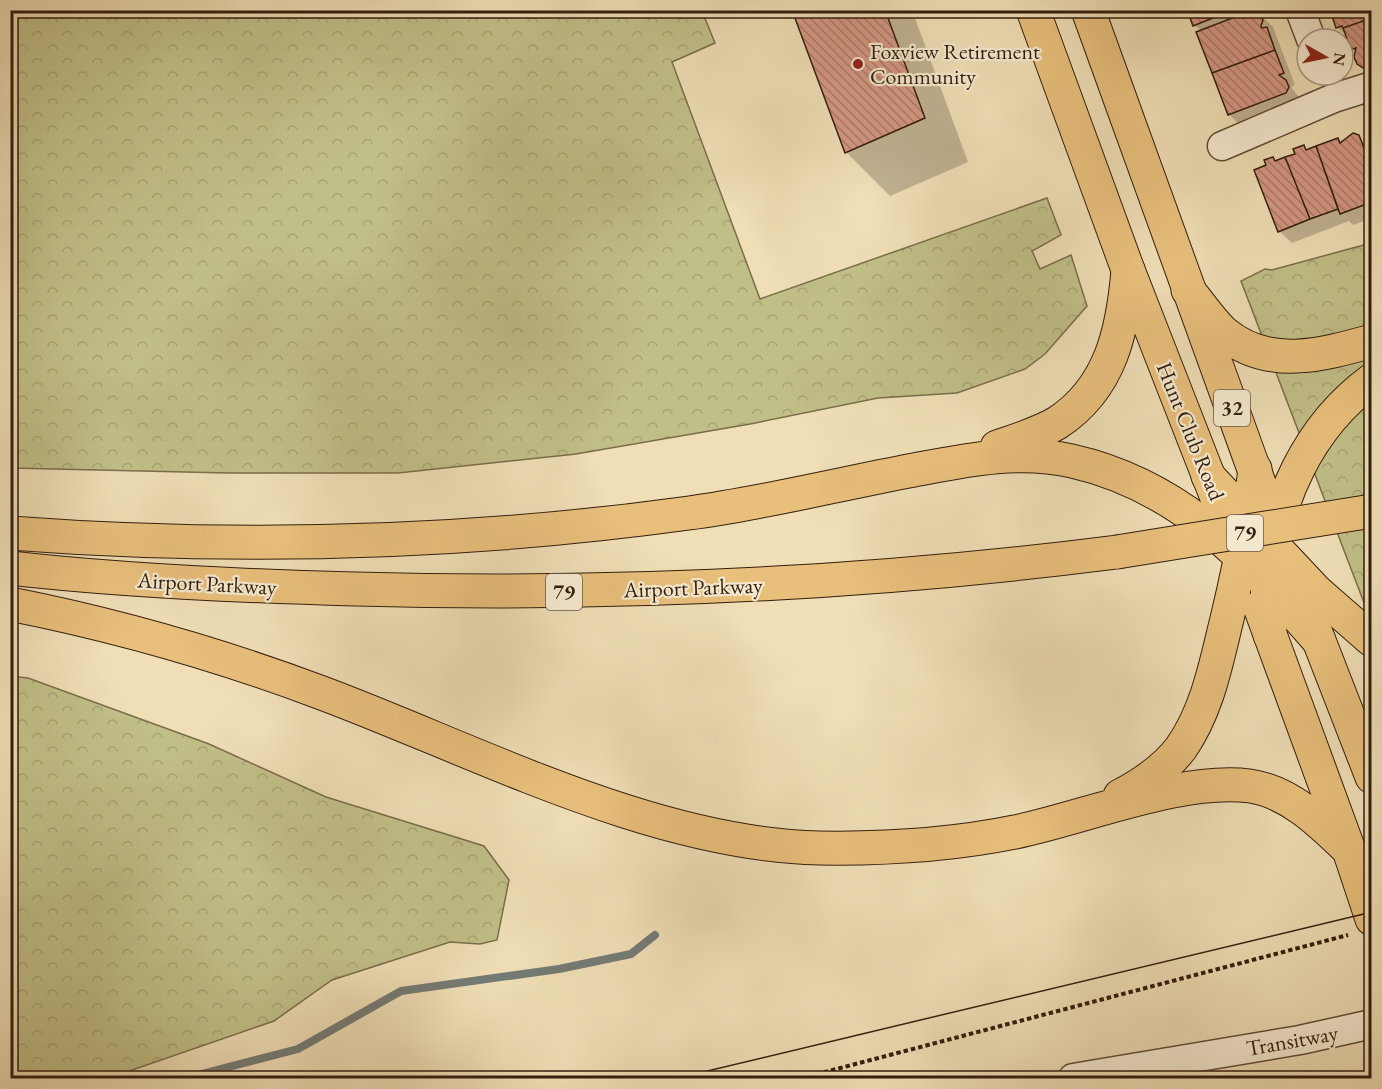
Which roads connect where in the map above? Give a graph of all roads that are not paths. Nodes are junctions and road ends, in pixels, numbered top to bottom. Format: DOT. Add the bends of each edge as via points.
graph roads {
  1 [pos="1034,10"];
  2 [pos="1088,10"];
  3 [pos="1300,10"];
  4 [pos="1306,27"];
  5 [pos="1355,86"];
  6 [pos="1371,86"];
  7 [pos="1330,87"];
  8 [pos="1222,146"];
  9 [pos="1128,270"];
  10 [pos="1188,290"];
  11 [pos="1371,341"];
  12 [pos="1371,380"];
  13 [pos="956,462"];
  14 [pos="1208,476"];
  15 [pos="1371,511"];
  16 [pos="10,533"];
  17 [pos="1271,547"];
  18 [pos="1242,556"];
  19 [pos="10,568"];
  20 [pos="10,604"];
  21 [pos="1270,635"];
  22 [pos="1371,640"];
  23 [pos="1371,777"];
  24 [pos="1089,812"];
  25 [pos="1349,850"];
  26 [pos="1361,926"];
  27 [pos="1371,1024"];
  28 [pos="1105,1076"];
  29 [pos="1073,1078"];
  1 -- 9 [label="main road, Hunt Club Road / 32"];
  2 -- 10 [label="main road, Hunt Club Road / 32"];
  3 -- 4 [label="street"];
  5 -- 6 [label="street"];
  7 -- 8 [label="street"];
  9 -- 13 [label="main road" via="1125,304 1112,358 1089,394 1056,423"];
  9 -- 14 [label="main road, Hunt Club Road / 32"];
  10 -- 11 [label="main road" via="1223,332 1269,356 1317,355"];
  10 -- 17 [label="main road, Hunt Club Road / 32" via="1255,469"];
  12 -- 17 [label="main road" via="1343,405 1313,441 1295,474"];
  13 -- 16 [label="main road" via="690,513 473,536 289,543 140,541"];
  13 -- 18 [label="main road" via="1029,455 1106,470 1173,502"];
  14 -- 17 [label="main road"];
  14 -- 18 [label="main road, Hunt Club Road / 32"];
  15 -- 19 [label="main road, Airport Parkway / 79, bridge" via="1117,552 860,578 561,592 234,585"];
  17 -- 18 [label="main road"];
  17 -- 21 [label="main road"];
  17 -- 22 [label="main road"];
  17 -- 23 [label="main road" via="1320,641"];
  18 -- 21 [label="main road, Hunt Club Road / 32"];
  18 -- 24 [label="main road" via="1213,680 1180,748 1143,785"];
  20 -- 24 [label="main road" via="214,657 321,692 522,773 656,819 738,840 798,847 922,845 1016,832"];
  21 -- 25 [label="main road, Hunt Club Road / 32"];
  24 -- 25 [label="main road" via="1179,791 1251,786 1289,800"];
  25 -- 26 [label="main road, Hunt Club Road / 32"];
  27 -- 28 [label="street, Transitway"];
  28 -- 29 [label="street, Transitway"];
}
